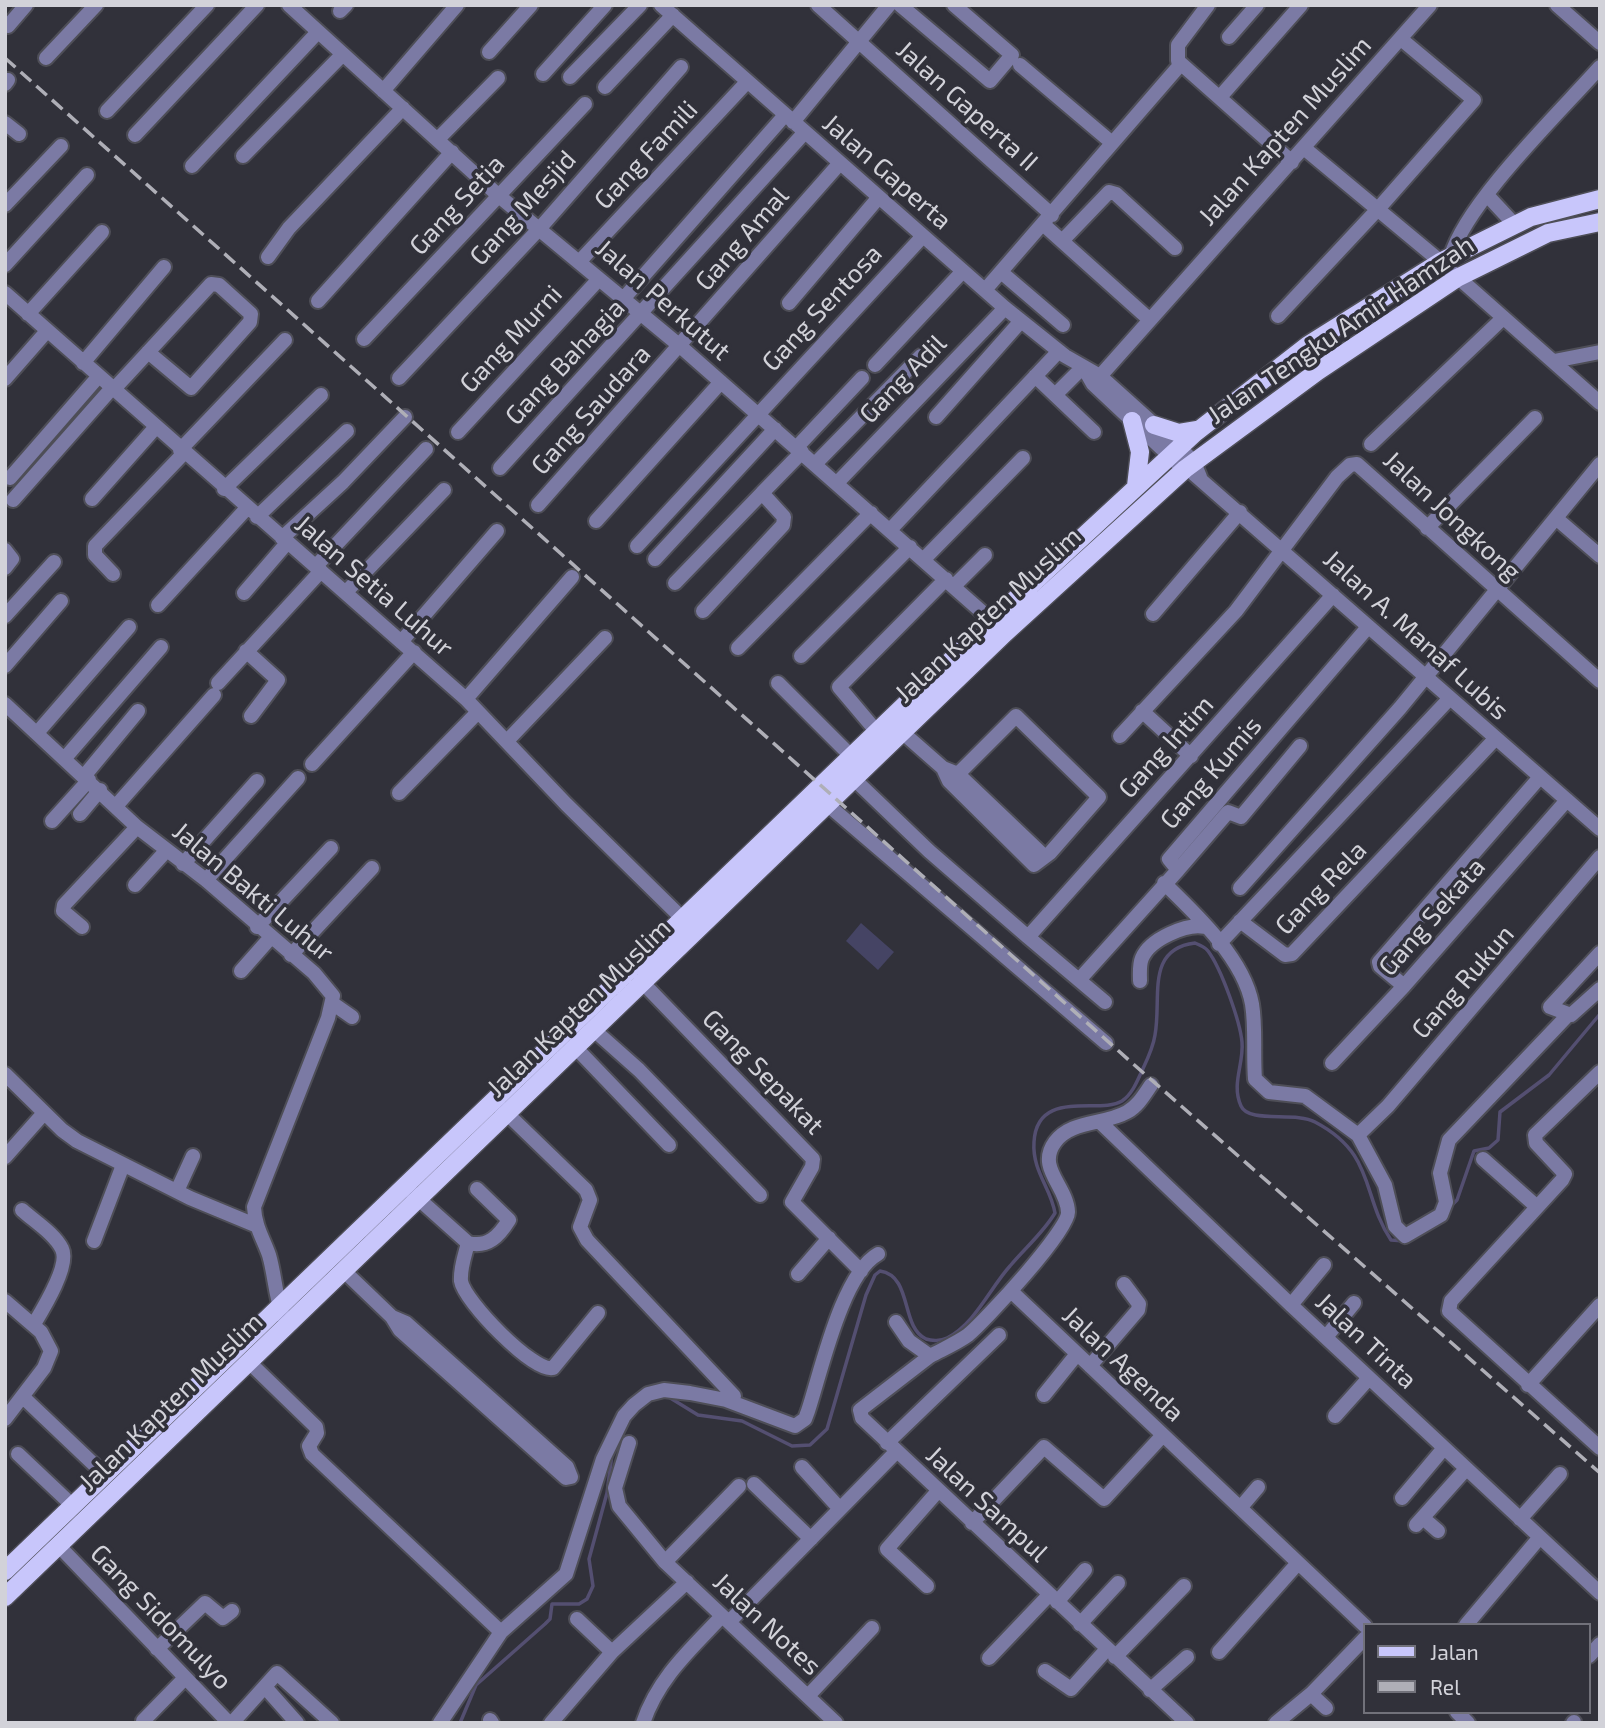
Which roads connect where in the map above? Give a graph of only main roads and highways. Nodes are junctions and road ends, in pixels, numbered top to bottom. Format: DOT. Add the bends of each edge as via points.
graph roads {
  1 [pos="1600,199"];
  2 [pos="1600,222"];
  3 [pos="1132,421"];
  4 [pos="1154,425"];
  5 [pos="1199,430"];
  6 [pos="1174,451"];
  7 [pos="1193,469"];
  8 [pos="1136,486"];
  9 [pos="999,626"];
  10 [pos="690,926"];
  11 [pos="500,1106"];
  12 [pos="411,1191"];
  13 [pos="5,1571"];
  14 [pos="5,1597"];
  1 -- 5 [label="main road, Jalan Tengku Amir Hamzah" via="1514,224 1446,259 1308,345"];
  2 -- 7 [label="main road, Jalan Tengku Amir Hamzah" via="1548,233 1457,278 1318,371"];
  3 -- 8 [label="main road" via="1140,452"];
  4 -- 5 [label="main road" via="1179,433"];
  5 -- 6 [label="main road, Jalan Tengku Amir Hamzah"];
  6 -- 8 [label="main road, Jalan Kapten Muslim"];
  7 -- 9 [label="main road, Jalan Kapten Muslim"];
  8 -- 9 [label="main road, Jalan Kapten Muslim"];
  9 -- 10 [label="main road, Jalan Kapten Muslim" via="851,756"];
  9 -- 10 [label="main road, Jalan Kapten Muslim" via="828,805"];
  10 -- 11 [label="main road, Jalan Kapten Muslim"];
  10 -- 11 [label="main road, Jalan Kapten Muslim" via="643,983 576,1048"];
  11 -- 12 [label="main road, Jalan Kapten Muslim"];
  12 -- 13 [label="main road, Jalan Kapten Muslim"];
  12 -- 14 [label="main road, Jalan Kapten Muslim" via="343,1270"];
}
